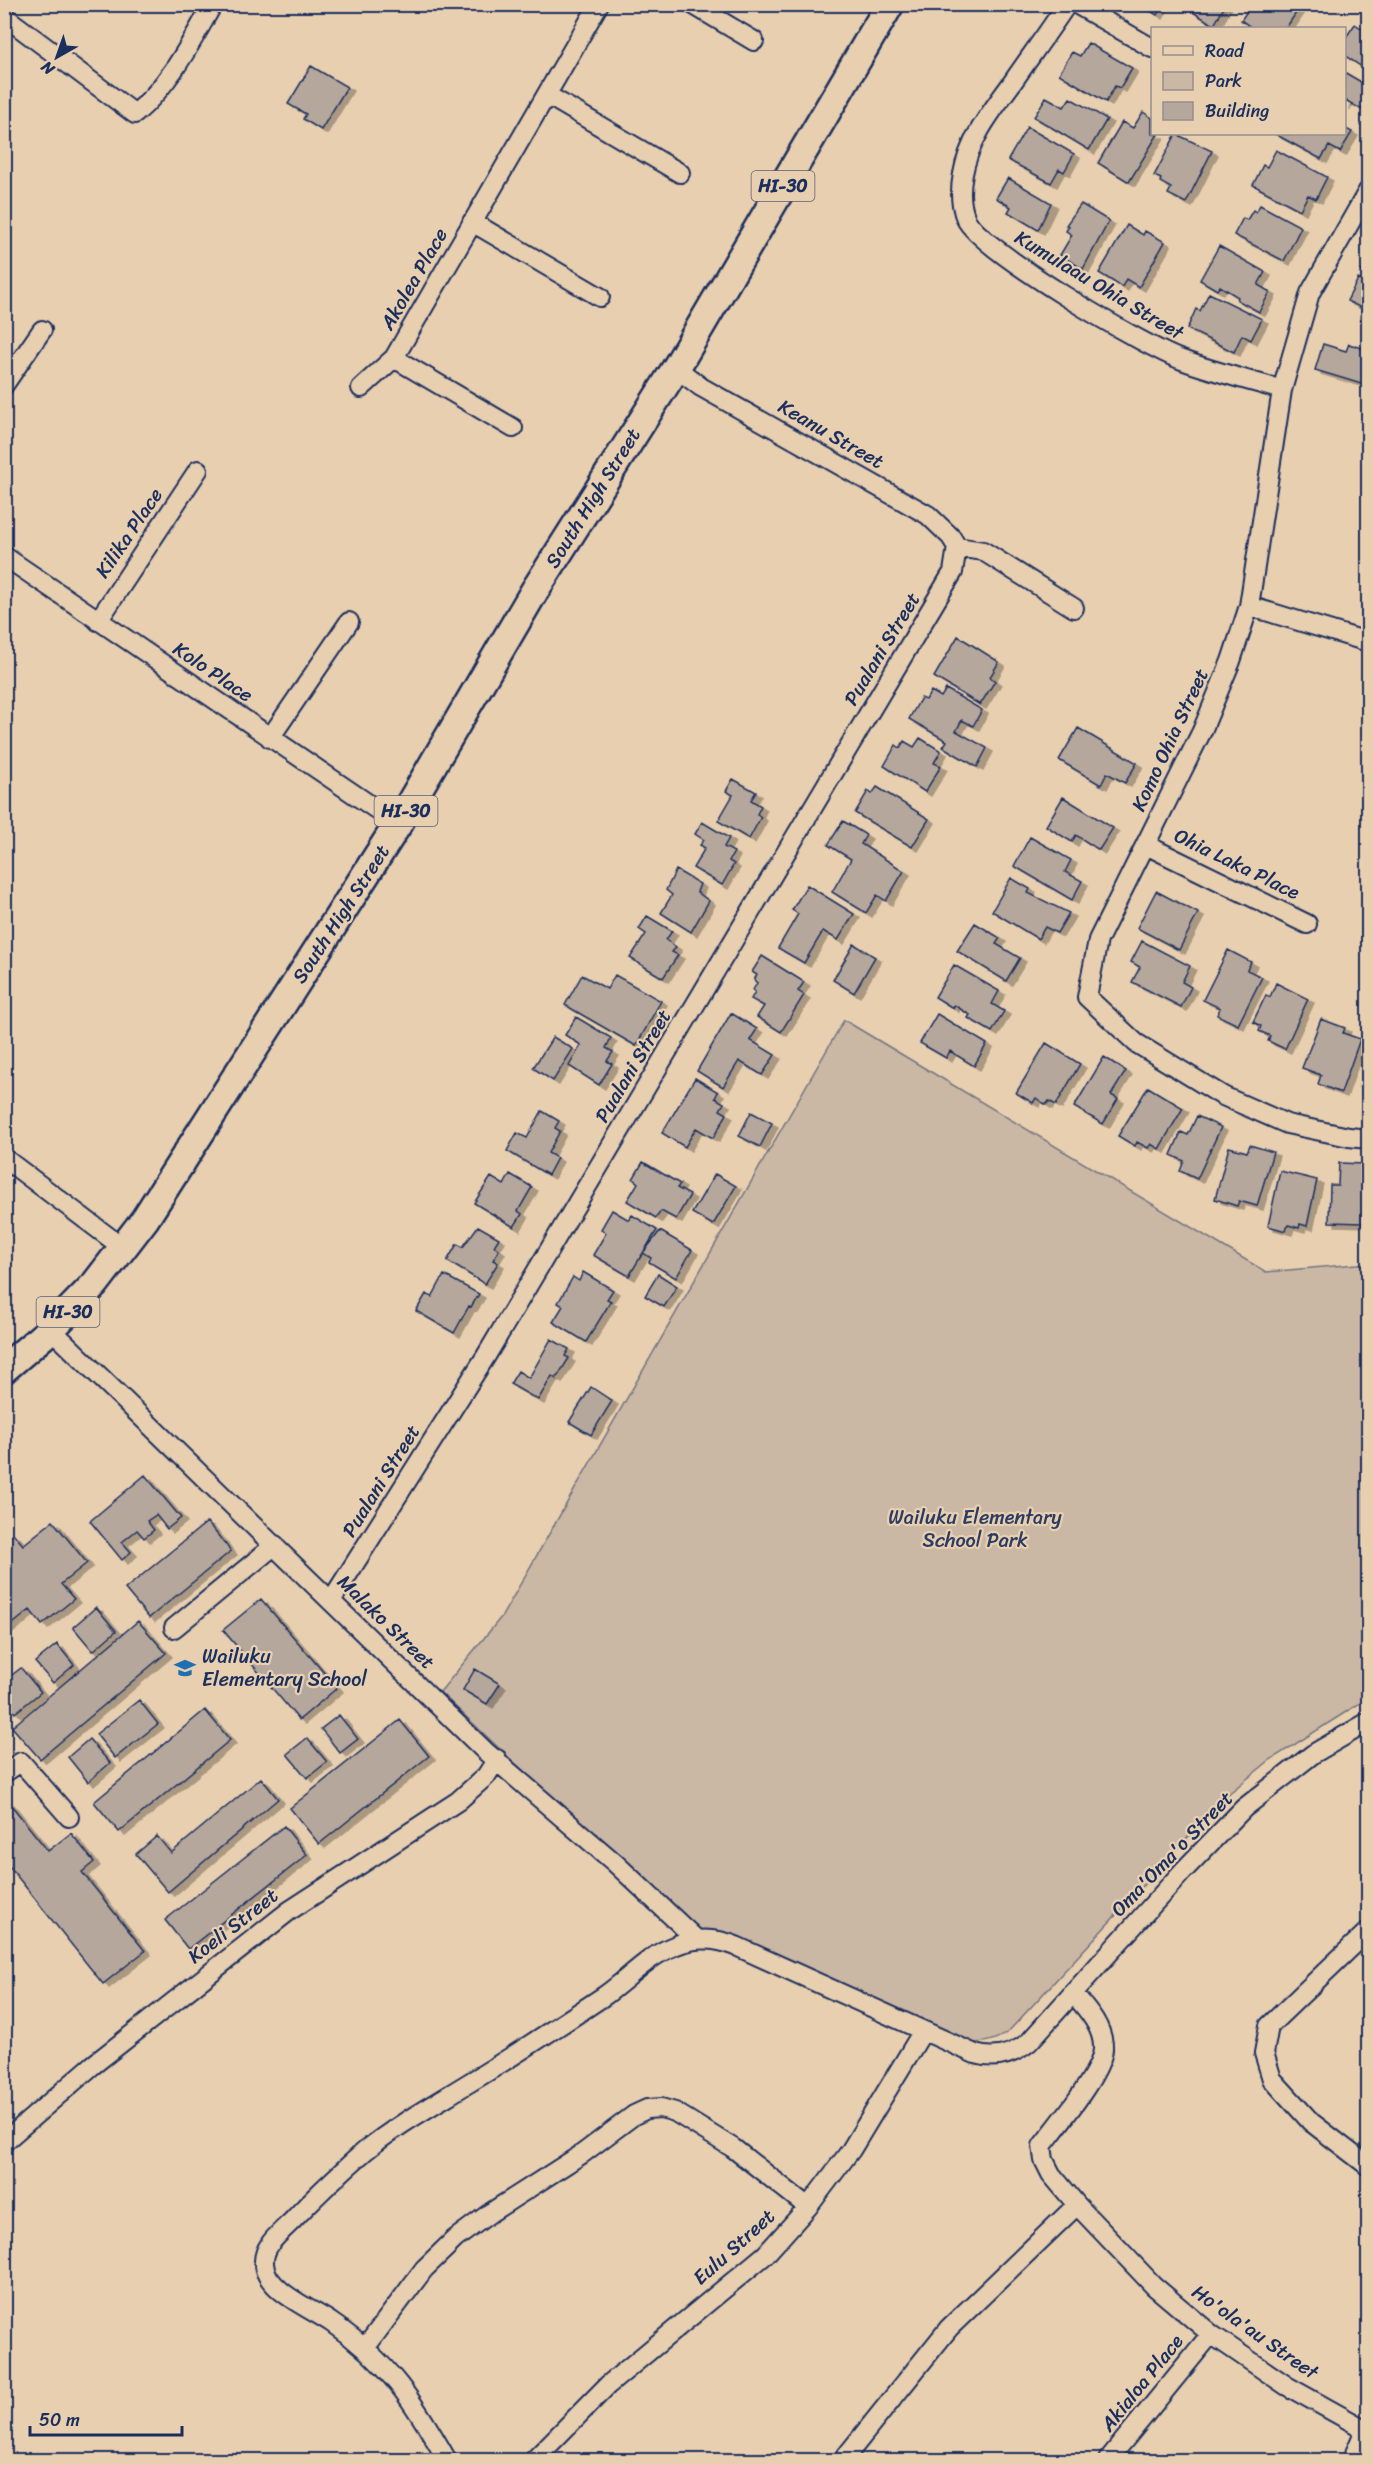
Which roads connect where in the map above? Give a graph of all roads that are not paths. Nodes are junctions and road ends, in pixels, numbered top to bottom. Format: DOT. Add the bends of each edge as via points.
graph roads {
  1 [pos="213,4"];
  2 [pos="692,4"];
  3 [pos="890,4"];
  4 [pos="1067,4"];
  5 [pos="1076,4"];
  6 [pos="595,6"];
  7 [pos="4,16"];
  8 [pos="754,41"];
  9 [pos="1151,47"];
  10 [pos="547,95"];
  11 [pos="680,173"];
  12 [pos="1368,191"];
  13 [pos="472,222"];
  14 [pos="600,297"];
  15 [pos="42,330"];
  16 [pos="394,358"];
  17 [pos="676,368"];
  18 [pos="4,385"];
  19 [pos="361,388"];
  20 [pos="1282,390"];
  21 [pos="513,428"];
  22 [pos="198,470"];
  23 [pos="957,547"];
  24 [pos="4,556"];
  25 [pos="1249,606"];
  26 [pos="1074,608"];
  27 [pos="98,621"];
  28 [pos="349,622"];
  29 [pos="1368,642"];
  30 [pos="270,738"];
  31 [pos="398,824"];
  32 [pos="1146,845"];
  33 [pos="1307,924"];
  34 [pos="1368,1139"];
  35 [pos="4,1158"];
  36 [pos="122,1247"];
  37 [pos="51,1329"];
  38 [pos="4,1369"];
  39 [pos="275,1545"];
  40 [pos="331,1601"];
  41 [pos="174,1628"];
  42 [pos="1368,1724"];
  43 [pos="497,1759"];
  44 [pos="4,1773"];
  45 [pos="69,1817"];
  46 [pos="1368,1931"];
  47 [pos="697,1940"];
  48 [pos="1073,1993"];
  49 [pos="923,2031"];
  50 [pos="4,2142"];
  51 [pos="1368,2166"];
  52 [pos="1077,2205"];
  53 [pos="808,2207"];
  54 [pos="1211,2334"];
  55 [pos="365,2348"];
  56 [pos="1367,2430"];
  57 [pos="447,2460"];
  58 [pos="534,2460"];
  59 [pos="843,2460"];
  60 [pos="1108,2460"];
  61 [pos="1352,2460"];
  1 -- 7 [label="street" via="168,81 135,114"];
  2 -- 8 [label="street"];
  3 -- 17 [label="main road, HI-30"];
  4 -- 20 [label="street, Kumulaau Ohia Street" via="979,129 967,154 961,199 967,221 986,242 1018,266 1180,360"];
  5 -- 9 [label="street"];
  6 -- 10 [label="street, Akolea Place"];
  10 -- 11 [label="street"];
  10 -- 13 [label="street, Akolea Place"];
  12 -- 20 [label="street, Komo Ohia Street" via="1310,293"];
  13 -- 14 [label="street, Akolea Place"];
  13 -- 16 [label="street, Akolea Place"];
  15 -- 18 [label="street"];
  16 -- 19 [label="street, Akolea Place"];
  16 -- 21 [label="street, Akolea Place"];
  17 -- 23 [label="street, Keanu Street" via="701,387 928,515"];
  17 -- 31 [label="main road, South High Street / HI-30" via="535,590"];
  20 -- 25 [label="street, Komo Ohia Street"];
  22 -- 27 [label="street, Kilika Place"];
  23 -- 26 [label="street" via="983,551"];
  23 -- 40 [label="street, Pualani Street" via="953,572 804,825 486,1356"];
  24 -- 27 [label="street, Kolo Place"];
  25 -- 29 [label="street"];
  25 -- 32 [label="street, Komo Ohia Street" via="1202,731"];
  27 -- 30 [label="street, Kolo Place"];
  28 -- 30 [label="street"];
  30 -- 31 [label="street, Kolo Place"];
  31 -- 36 [label="main road, South High Street / HI-30" via="145,1219"];
  32 -- 33 [label="street, Ohia Laka Place"];
  32 -- 34 [label="street, Komo Ohia Street" via="1098,940 1087,997 1136,1043 1223,1096 1287,1124"];
  35 -- 36 [label="street"];
  36 -- 37 [label="main road, South High Street / HI-30" via="94,1284"];
  37 -- 38 [label="main road, South High Street / HI-30"];
  37 -- 39 [label="street, Malako Street"];
  39 -- 40 [label="street, Malako Street"];
  39 -- 41 [label="street"];
  40 -- 43 [label="street, Malako Street"];
  42 -- 48 [label="street, Oma'Oma'o Street" via="1313,1754 1244,1808"];
  43 -- 47 [label="street, Malako Street"];
  43 -- 50 [label="street, Koeli Street" via="491,1771 458,1801 289,1911 93,2065"];
  44 -- 45 [label="street" via="21,1762"];
  46 -- 51 [label="street" via="1269,2026 1264,2053 1272,2079 1311,2122"];
  47 -- 49 [label="street" via="736,1946"];
  47 -- 55 [label="street" via="661,1952 606,1995 416,2115 328,2184 272,2242 264,2262 270,2283"];
  48 -- 49 [label="street, Oma'Oma'o Street" via="1029,2042 1010,2054 975,2054"];
  48 -- 52 [label="street, Ho'ola'au Street" via="1099,2029 1103,2049 1092,2076 1042,2146 1051,2174"];
  49 -- 53 [label="street, Eulu Street" via="851,2150"];
  52 -- 54 [label="street, Ho'ola'au Street" via="1154,2286"];
  52 -- 59 [label="street" via="949,2328"];
  53 -- 55 [label="street" via="733,2148 675,2112 647,2109 455,2239 424,2269"];
  53 -- 58 [label="street, Eulu Street" via="765,2255 608,2385"];
  54 -- 56 [label="street, Ho'ola'au Street" via="1287,2386"];
  54 -- 60 [label="street, Akialoa Place"];
  55 -- 57 [label="street" via="419,2411"];
  56 -- 61 [label="street"];
}
